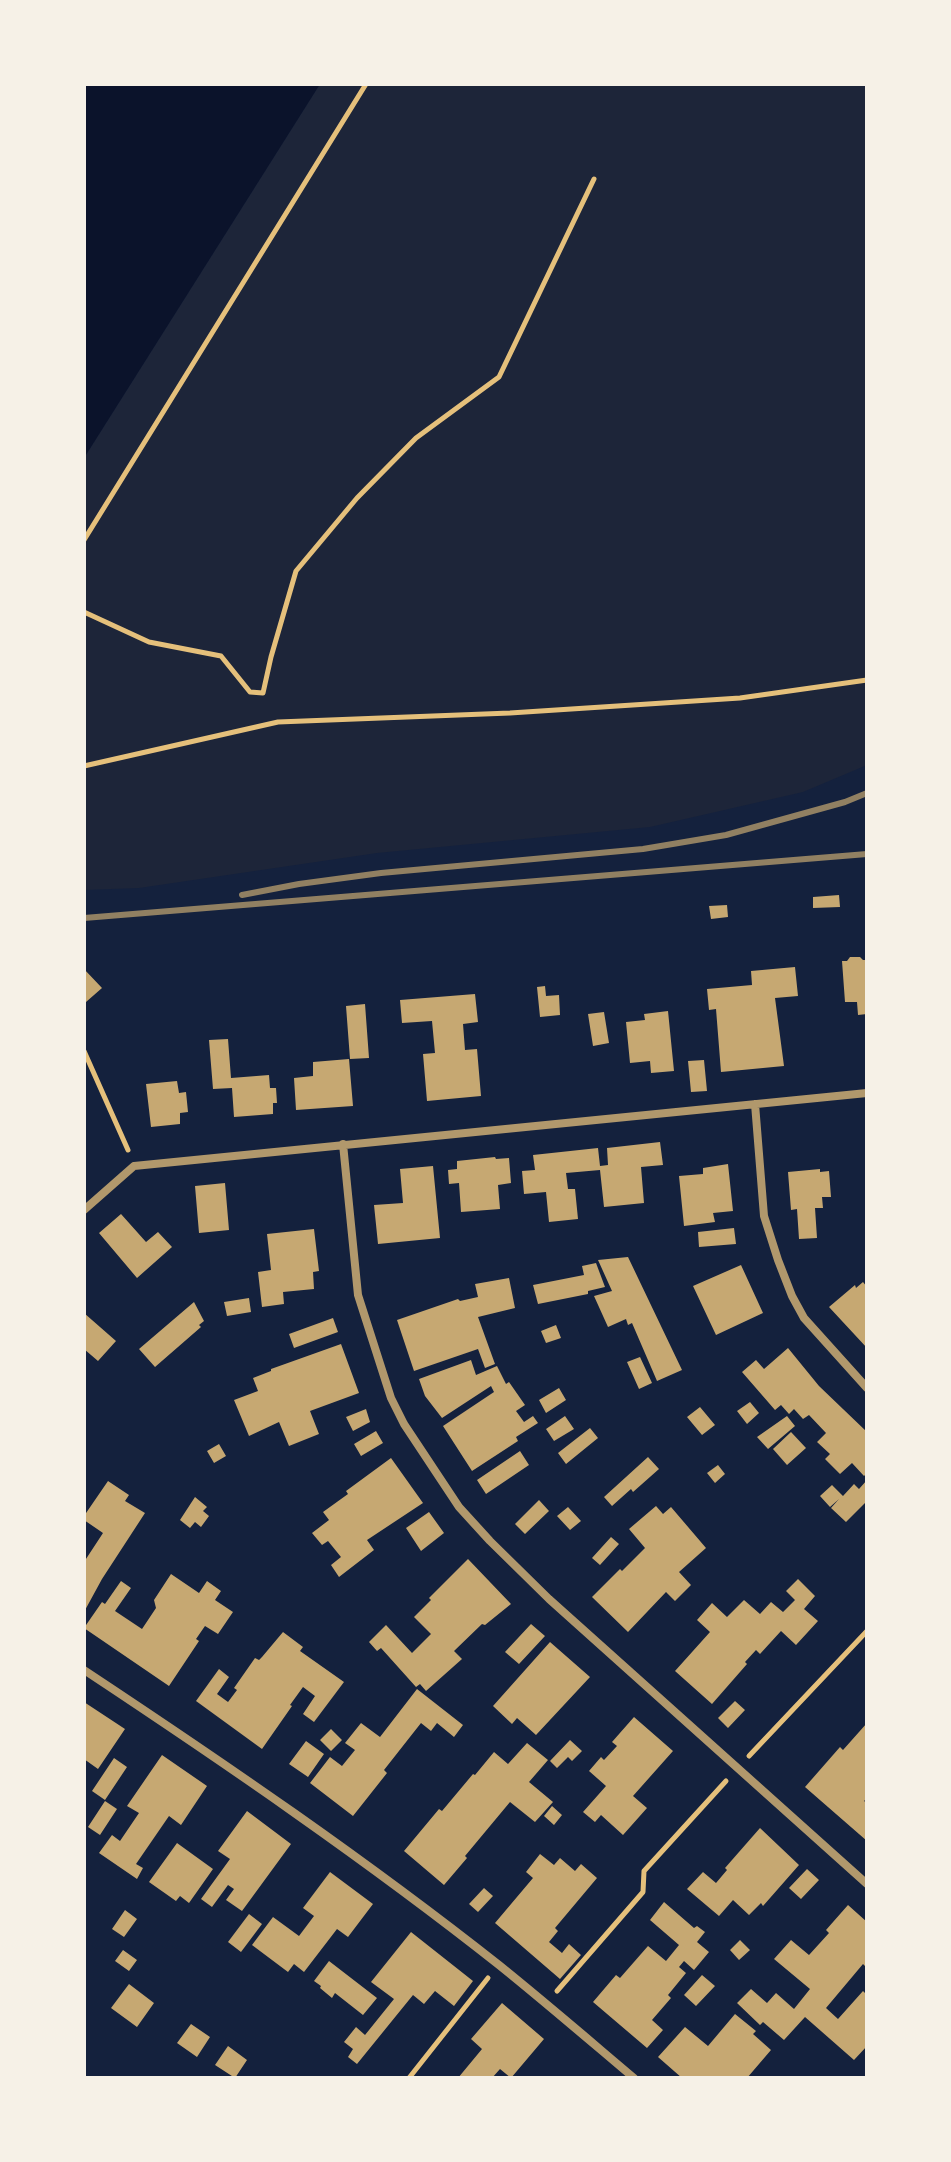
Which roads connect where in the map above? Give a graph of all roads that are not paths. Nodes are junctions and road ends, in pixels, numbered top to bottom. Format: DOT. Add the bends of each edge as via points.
graph roads {
  1 [pos="867,1093"];
  2 [pos="755,1104"];
  3 [pos="343,1144"];
  4 [pos="84,1210"];
  5 [pos="867,1388"];
  6 [pos="84,1670"];
  7 [pos="867,1884"];
  8 [pos="634,2078"];
  1 -- 2 [label="street"];
  2 -- 3 [label="street"];
  2 -- 5 [label="street" via="764,1216 792,1296 804,1318"];
  3 -- 4 [label="street" via="134,1166"];
  3 -- 7 [label="street" via="358,1295 391,1398 459,1507 549,1599"];
  6 -- 8 [label="street" via="351,1853"];
}
